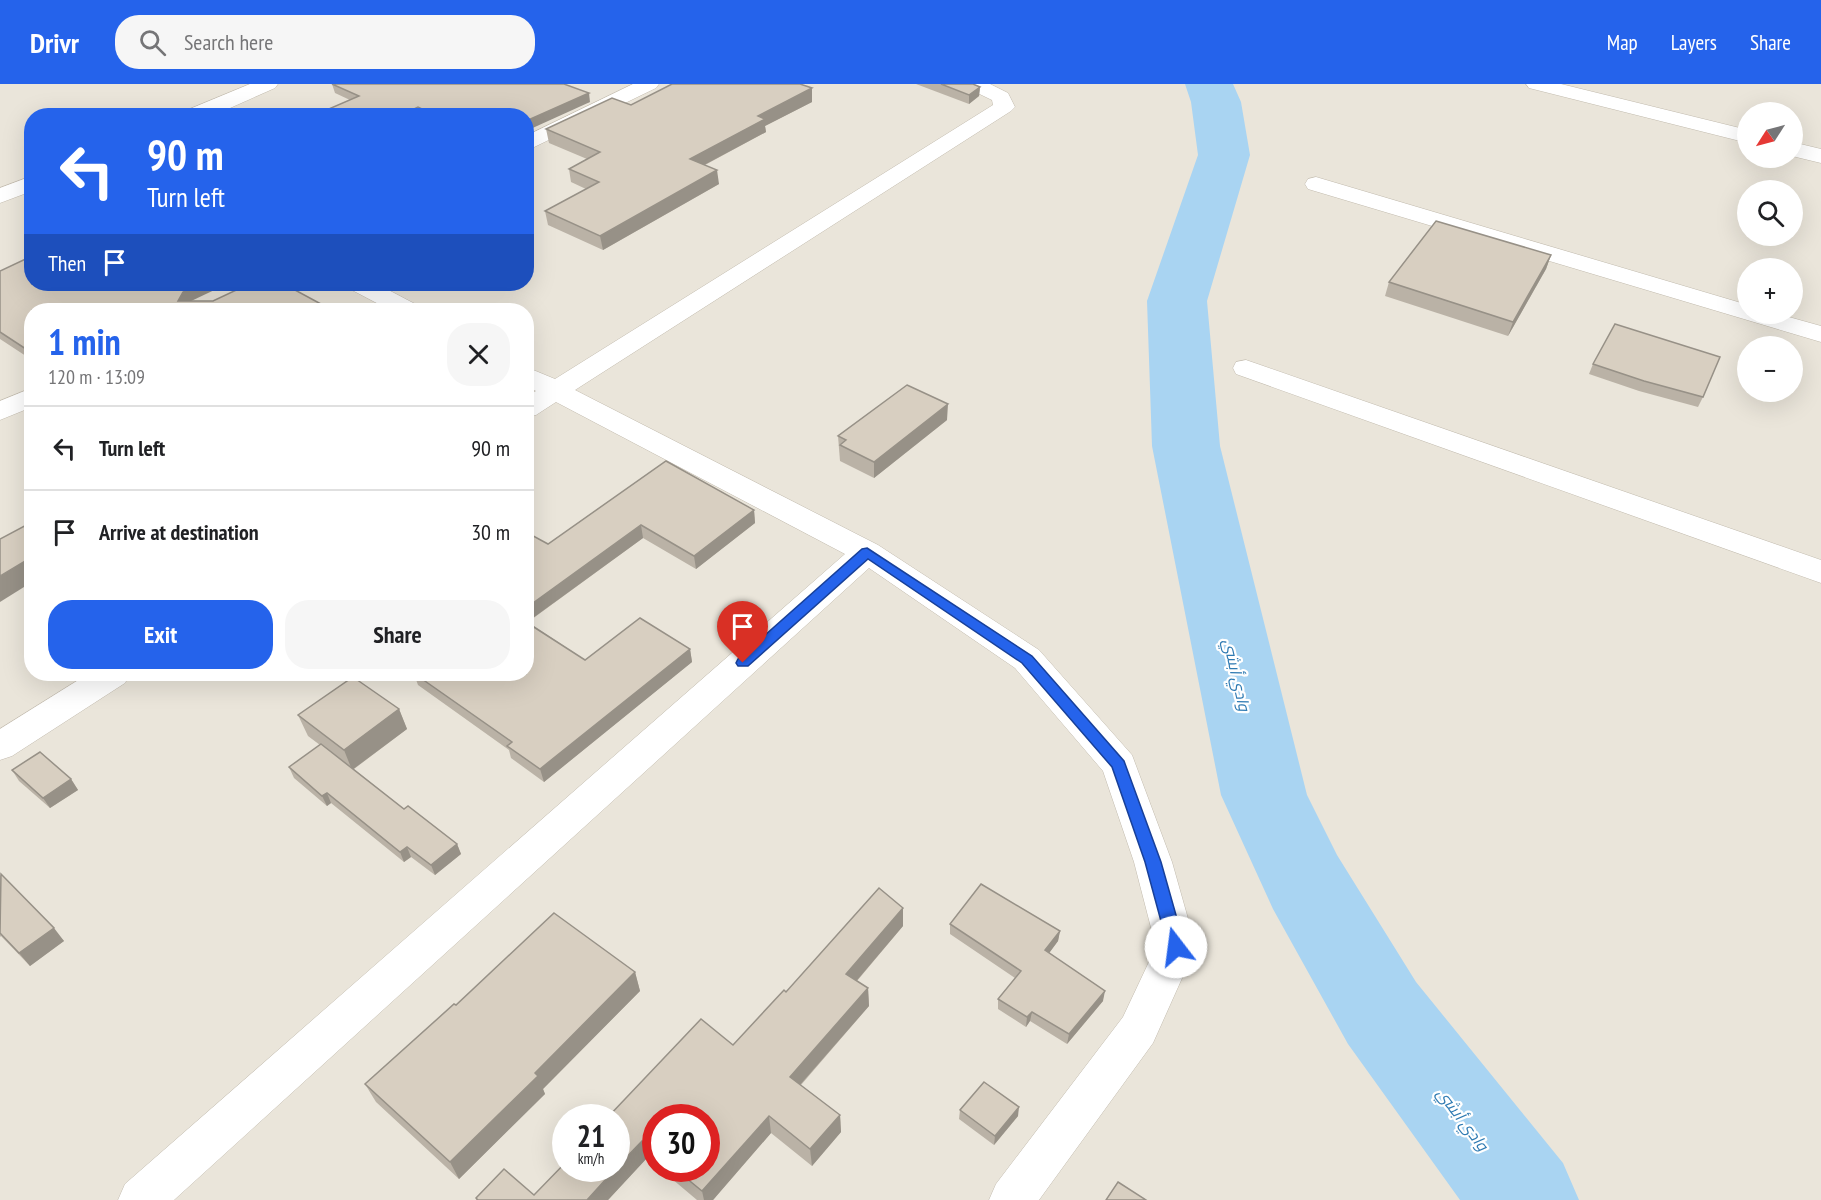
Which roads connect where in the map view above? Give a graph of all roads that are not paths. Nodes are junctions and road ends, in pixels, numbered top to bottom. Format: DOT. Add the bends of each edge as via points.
graph roads {
  1 [pos="649,84"];
  2 [pos="975,84"];
  3 [pos="1536,84"];
  4 [pos="251,87"];
  5 [pos="209,108"];
  6 [pos="1737,134"];
  7 [pos="534,141"];
  8 [pos="1803,152"];
  9 [pos="1821,156"];
  10 [pos="1316,184"];
  11 [pos="24,186"];
  12 [pos="0,196"];
  13 [pos="372,291"];
  14 [pos="395,303"];
  15 [pos="1737,309"];
  16 [pos="1787,324"];
  17 [pos="1821,334"];
  18 [pos="1246,368"];
  19 [pos="534,379"];
  20 [pos="556,390"];
  21 [pos="24,400"];
  22 [pos="534,404"];
  23 [pos="0,412"];
  24 [pos="867,552"];
  25 [pos="1821,572"];
  26 [pos="102,681"];
  27 [pos="0,746"];
  28 [pos="141,1200"];
  29 [pos="1012,1200"];
  1 -- 7 [label="street"];
  2 -- 20 [label="street" via="1001,97 1004,107"];
  3 -- 6 [label="street"];
  4 -- 5 [label="street"];
  8 -- 9 [label="street"];
  10 -- 15 [label="street"];
  11 -- 12 [label="street"];
  13 -- 14 [label="street"];
  16 -- 17 [label="street"];
  18 -- 25 [label="street"];
  19 -- 20 [label="street"];
  20 -- 22 [label="street"];
  20 -- 24 [label="street"];
  21 -- 23 [label="street"];
  24 -- 28 [label="street"];
  24 -- 29 [label="street" via="1027,659 1119,765 1153,862 1176,947 1138,1030"];
  26 -- 27 [label="street"];
}
